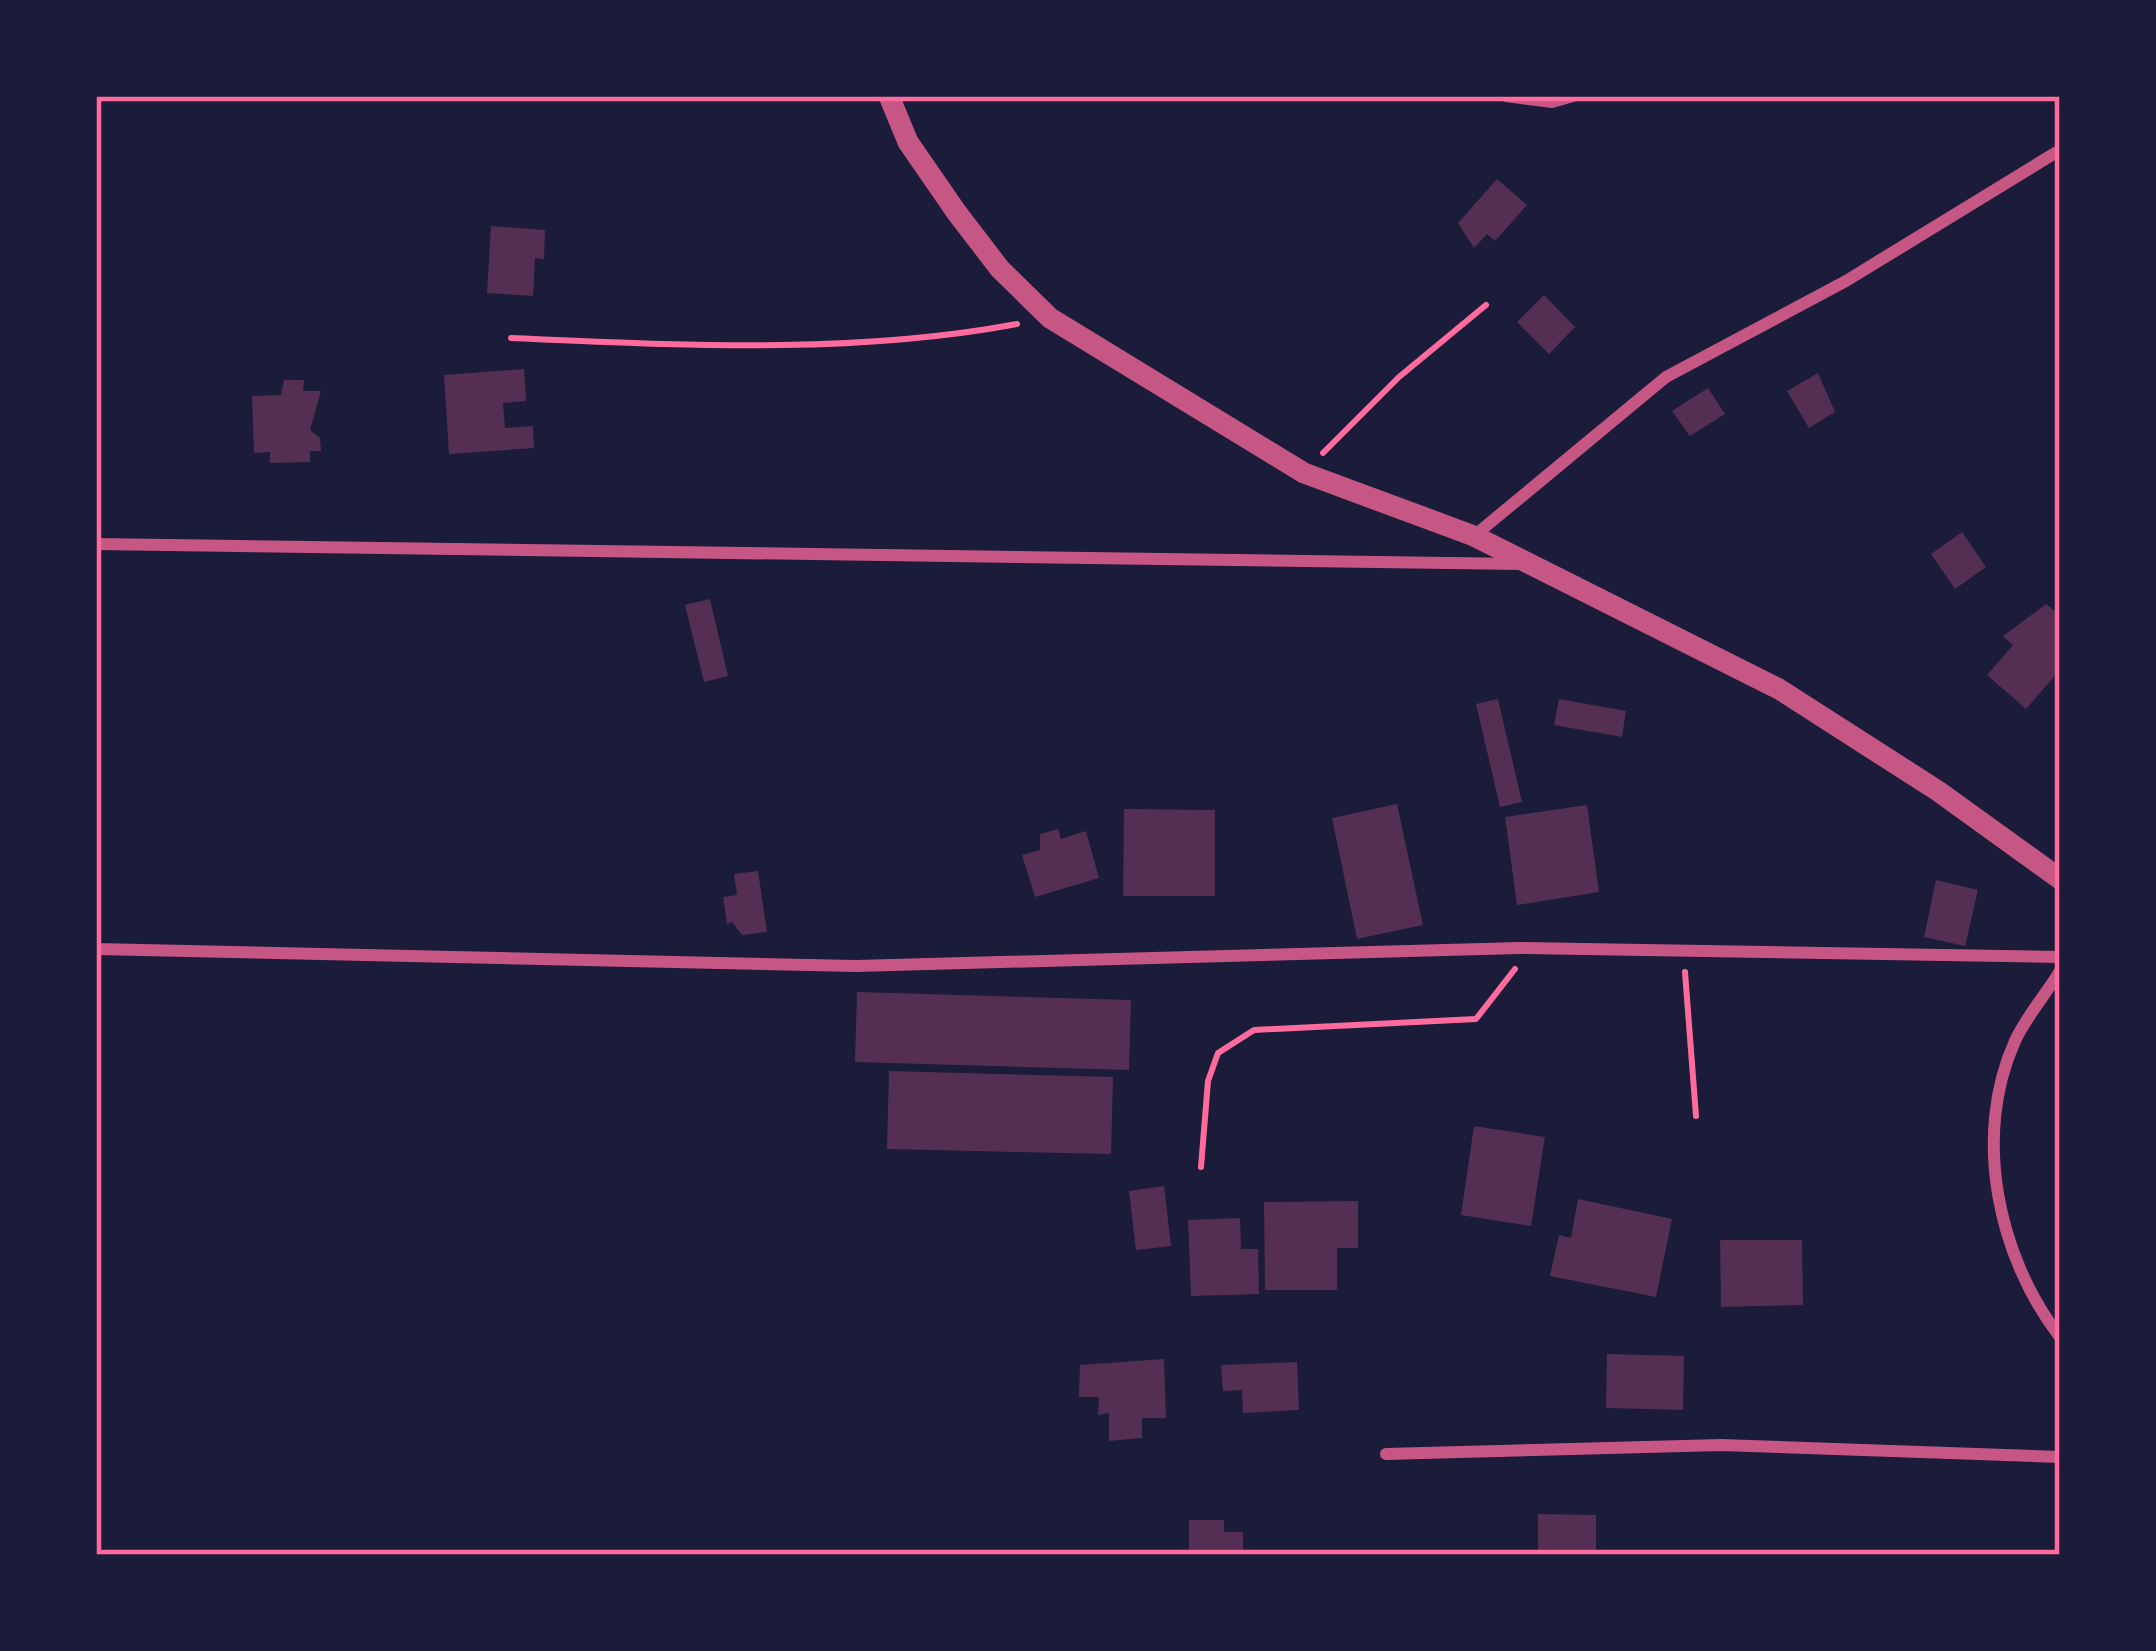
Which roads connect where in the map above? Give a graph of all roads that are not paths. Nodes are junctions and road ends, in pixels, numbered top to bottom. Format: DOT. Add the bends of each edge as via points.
graph roads {
  1 [pos="889,96"];
  2 [pos="1506,96"];
  3 [pos="1573,96"];
  4 [pos="2060,150"];
  5 [pos="1474,536"];
  6 [pos="96,544"];
  7 [pos="1528,564"];
  8 [pos="2060,879"];
  9 [pos="96,949"];
  10 [pos="2060,957"];
  11 [pos="2060,971"];
  12 [pos="2060,1337"];
  13 [pos="1386,1454"];
  14 [pos="2060,1457"];
  1 -- 5 [label="street" via="908,142 957,213 1050,318 1304,473"];
  2 -- 3 [label="street"];
  4 -- 5 [label="street" via="1846,281 1666,377"];
  5 -- 7 [label="street"];
  6 -- 7 [label="street"];
  7 -- 8 [label="street" via="1779,689"];
  9 -- 10 [label="street" via="856,966 1519,948"];
  11 -- 12 [label="street" via="2016,1040 1996,1101 1999,1205 2012,1256"];
  13 -- 14 [label="street" via="1721,1445"];
}
